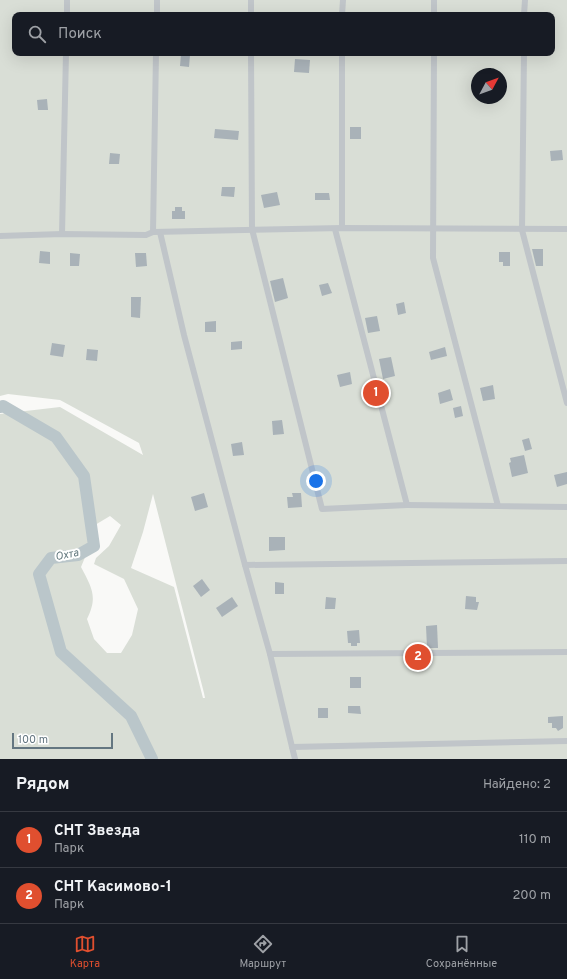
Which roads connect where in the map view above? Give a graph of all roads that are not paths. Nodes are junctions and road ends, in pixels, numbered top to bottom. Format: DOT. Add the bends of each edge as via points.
graph roads {
  1 [pos="67,0"];
  2 [pos="157,0"];
  3 [pos="251,0"];
  4 [pos="342,0"];
  5 [pos="434,0"];
  6 [pos="525,0"];
  7 [pos="67,12"];
  8 [pos="157,12"];
  9 [pos="251,12"];
  10 [pos="342,12"];
  11 [pos="434,12"];
  12 [pos="524,12"];
  13 [pos="66,56"];
  14 [pos="156,56"];
  15 [pos="251,56"];
  16 [pos="342,56"];
  17 [pos="434,56"];
  18 [pos="524,56"];
  19 [pos="432,228"];
  20 [pos="252,229"];
  21 [pos="338,229"];
  22 [pos="567,229"];
  23 [pos="522,230"];
  24 [pos="156,232"];
  25 [pos="62,234"];
  26 [pos="0,236"];
  27 [pos="567,403"];
  28 [pos="406,504"];
  29 [pos="498,506"];
  30 [pos="567,507"];
  31 [pos="567,561"];
  32 [pos="244,565"];
  33 [pos="567,652"];
  34 [pos="270,654"];
  35 [pos="567,741"];
  36 [pos="292,747"];
  37 [pos="295,759"];
  1 -- 7 [label="street"];
  2 -- 8 [label="street"];
  3 -- 9 [label="street"];
  4 -- 10 [label="street"];
  5 -- 11 [label="street"];
  6 -- 12 [label="street"];
  13 -- 25 [label="street"];
  14 -- 24 [label="street"];
  15 -- 20 [label="street"];
  16 -- 21 [label="street"];
  17 -- 19 [label="street"];
  18 -- 23 [label="street"];
  19 -- 21 [label="street"];
  19 -- 23 [label="street"];
  19 -- 29 [label="street" via="433,258"];
  20 -- 21 [label="street"];
  20 -- 24 [label="street"];
  20 -- 28 [label="street" via="322,509"];
  21 -- 28 [label="street"];
  22 -- 23 [label="street"];
  23 -- 27 [label="street"];
  24 -- 25 [label="street" via="146,235"];
  24 -- 32 [label="street"];
  25 -- 26 [label="street"];
  28 -- 29 [label="street"];
  29 -- 30 [label="street"];
  31 -- 32 [label="street"];
  32 -- 34 [label="street"];
  33 -- 34 [label="street"];
  34 -- 36 [label="street"];
  35 -- 36 [label="street"];
  36 -- 37 [label="street"];
}
